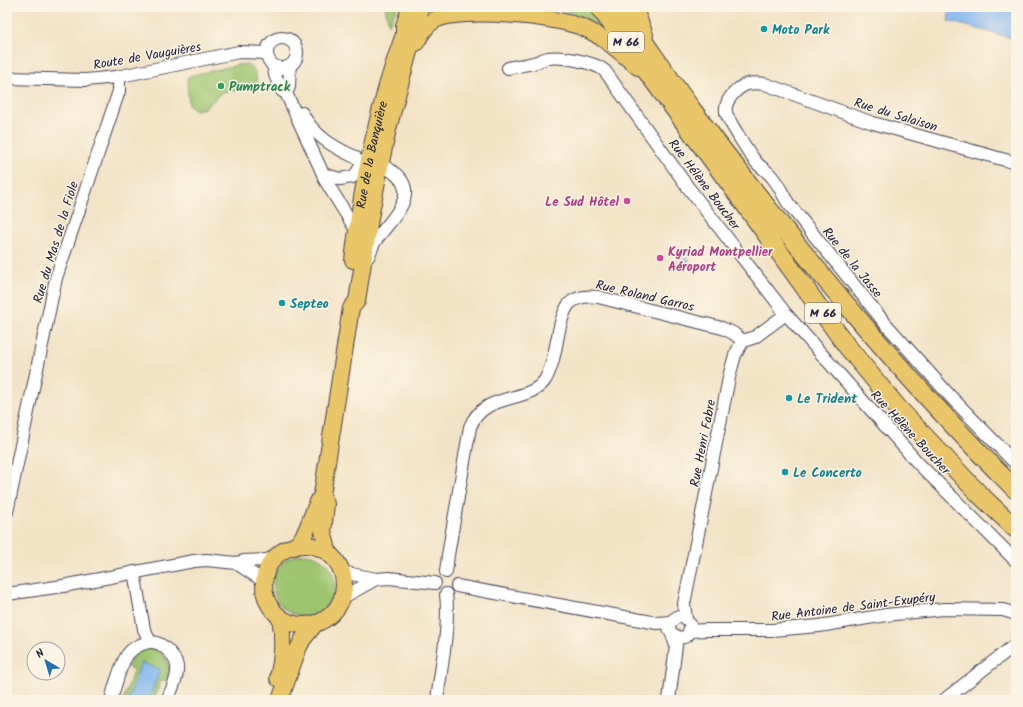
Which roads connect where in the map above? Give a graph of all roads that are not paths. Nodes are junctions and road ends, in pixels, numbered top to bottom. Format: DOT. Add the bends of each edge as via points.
graph roads {
  1 [pos="410,7"];
  2 [pos="418,7"];
  3 [pos="421,7"];
  4 [pos="599,7"];
  5 [pos="619,7"];
  6 [pos="634,7"];
  7 [pos="407,41"];
  8 [pos="267,52"];
  9 [pos="273,65"];
  10 [pos="290,66"];
  11 [pos="508,68"];
  12 [pos="656,71"];
  13 [pos="119,77"];
  14 [pos="7,78"];
  15 [pos="770,86"];
  16 [pos="286,93"];
  17 [pos="291,104"];
  18 [pos="362,156"];
  19 [pos="1016,163"];
  20 [pos="387,168"];
  21 [pos="323,174"];
  22 [pos="340,179"];
  23 [pos="330,188"];
  24 [pos="356,230"];
  25 [pos="363,264"];
  26 [pos="351,308"];
  27 [pos="786,314"];
  28 [pos="743,341"];
  29 [pos="1016,464"];
  30 [pos="1016,490"];
  31 [pos="322,496"];
  32 [pos="7,512"];
  33 [pos="1016,529"];
  34 [pos="294,547"];
  35 [pos="329,554"];
  36 [pos="276,558"];
  37 [pos="1016,561"];
  38 [pos="236,562"];
  39 [pos="134,572"];
  40 [pos="342,572"];
  41 [pos="446,572"];
  42 [pos="376,578"];
  43 [pos="265,582"];
  44 [pos="435,583"];
  45 [pos="457,586"];
  46 [pos="7,594"];
  47 [pos="446,594"];
  48 [pos="342,598"];
  49 [pos="1016,604"];
  50 [pos="1003,610"];
  51 [pos="1016,614"];
  52 [pos="280,617"];
  53 [pos="316,623"];
  54 [pos="679,629"];
  55 [pos="150,642"];
  56 [pos="1016,644"];
  57 [pos="111,700"];
  58 [pos="168,700"];
  59 [pos="273,700"];
  60 [pos="280,700"];
  61 [pos="437,700"];
  62 [pos="669,700"];
  63 [pos="944,700"];
  1 -- 7 [label="main road" via="404,26"];
  2 -- 7 [label="main road, Rue de la Banquière"];
  3 -- 7 [label="main road, Rue de la Banquière"];
  4 -- 12 [label="highway, M 66"];
  5 -- 12 [label="highway, M 66"];
  6 -- 12 [label="main road, M 66"];
  7 -- 12 [label="main road, M 66" via="416,44 431,23 447,16 481,14 538,17 585,28"];
  7 -- 18 [label="main road, Rue de la Banquière" via="394,61"];
  7 -- 25 [label="main road, Rue de la Banquière" via="380,164"];
  8 -- 9 [label="street"];
  8 -- 10 [label="street" via="274,40 289,40 297,52"];
  8 -- 13 [label="street, Route de Vauguières" via="239,52"];
  9 -- 10 [label="street" via="281,68"];
  9 -- 16 [label="street" via="282,91"];
  10 -- 16 [label="street" via="289,87"];
  11 -- 27 [label="street, Rue Hélène Boucher" via="557,58 601,68 687,186"];
  12 -- 30 [label="highway, M 66" via="690,106 819,271 906,375"];
  12 -- 33 [label="highway, M 66" via="846,345 898,408 978,494"];
  13 -- 14 [label="street, Route de Vauguières" via="86,80"];
  13 -- 32 [label="street, Rue du Mas de la Fiole" via="119,91 56,278"];
  15 -- 19 [label="street, Rue du Salaison" via="873,123"];
  15 -- 29 [label="street, Rue de la Jasse" via="750,83 736,90 726,108 726,115 731,124 756,162 772,177 788,203 884,322 950,396"];
  16 -- 17 [label="street"];
  17 -- 18 [label="street" via="300,109 306,121 322,138 334,146"];
  17 -- 21 [label="street"];
  18 -- 22 [label="street" via="357,174"];
  18 -- 24 [label="main road, Rue de la Banquière"];
  20 -- 25 [label="street" via="403,183 406,193 404,202 375,242 366,263"];
  21 -- 22 [label="street"];
  21 -- 23 [label="street"];
  22 -- 23 [label="street"];
  23 -- 24 [label="street"];
  24 -- 26 [label="main road, Rue de la Banquière" via="348,300"];
  25 -- 26 [label="main road, Rue de la Banquière" via="357,301"];
  26 -- 31 [label="main road, Rue de la Banquière"];
  27 -- 28 [label="street" via="755,337"];
  27 -- 37 [label="street, Rue Hélène Boucher" via="918,462"];
  28 -- 41 [label="street, Rue Roland Garros" via="722,328 598,297 578,298 570,303 564,313 550,371 542,384 483,410 474,418 470,427"];
  28 -- 54 [label="street, Rue Henri Fabre" via="735,355 730,373"];
  31 -- 34 [label="main road, Rue de la Banquière" via="316,504 306,533"];
  31 -- 35 [label="main road, Rue de la Banquière" via="326,504 323,531"];
  34 -- 35 [label="main road" via="312,546"];
  34 -- 36 [label="main road"];
  35 -- 40 [label="main road"];
  36 -- 38 [label="street"];
  36 -- 43 [label="main road" via="266,573"];
  38 -- 39 [label="street" via="194,561"];
  38 -- 43 [label="street"];
  39 -- 46 [label="street"];
  39 -- 55 [label="street" via="144,629"];
  40 -- 42 [label="street"];
  40 -- 48 [label="main road"];
  41 -- 44 [label="street" via="437,576"];
  41 -- 45 [label="street" via="455,576"];
  42 -- 44 [label="street"];
  42 -- 48 [label="street"];
  43 -- 52 [label="main road" via="266,595 271,607"];
  44 -- 47 [label="street" via="437,589"];
  45 -- 47 [label="street" via="453,592"];
  45 -- 54 [label="street"];
  47 -- 61 [label="street" via="447,622"];
  48 -- 53 [label="main road" via="332,614"];
  49 -- 50 [label="street, Rue Antoine de Saint-Exupéry"];
  50 -- 51 [label="street, Rue Antoine de Saint-Exupéry"];
  50 -- 54 [label="street, Rue Antoine de Saint-Exupéry" via="944,609 772,630"];
  52 -- 53 [label="main road" via="291,623"];
  52 -- 59 [label="main road" via="283,657"];
  53 -- 60 [label="main road" via="298,649"];
  54 -- 62 [label="street"];
  55 -- 57 [label="street" via="136,647 128,654"];
  55 -- 58 [label="street" via="169,651 177,665 178,671"];
  56 -- 63 [label="street"];
}
